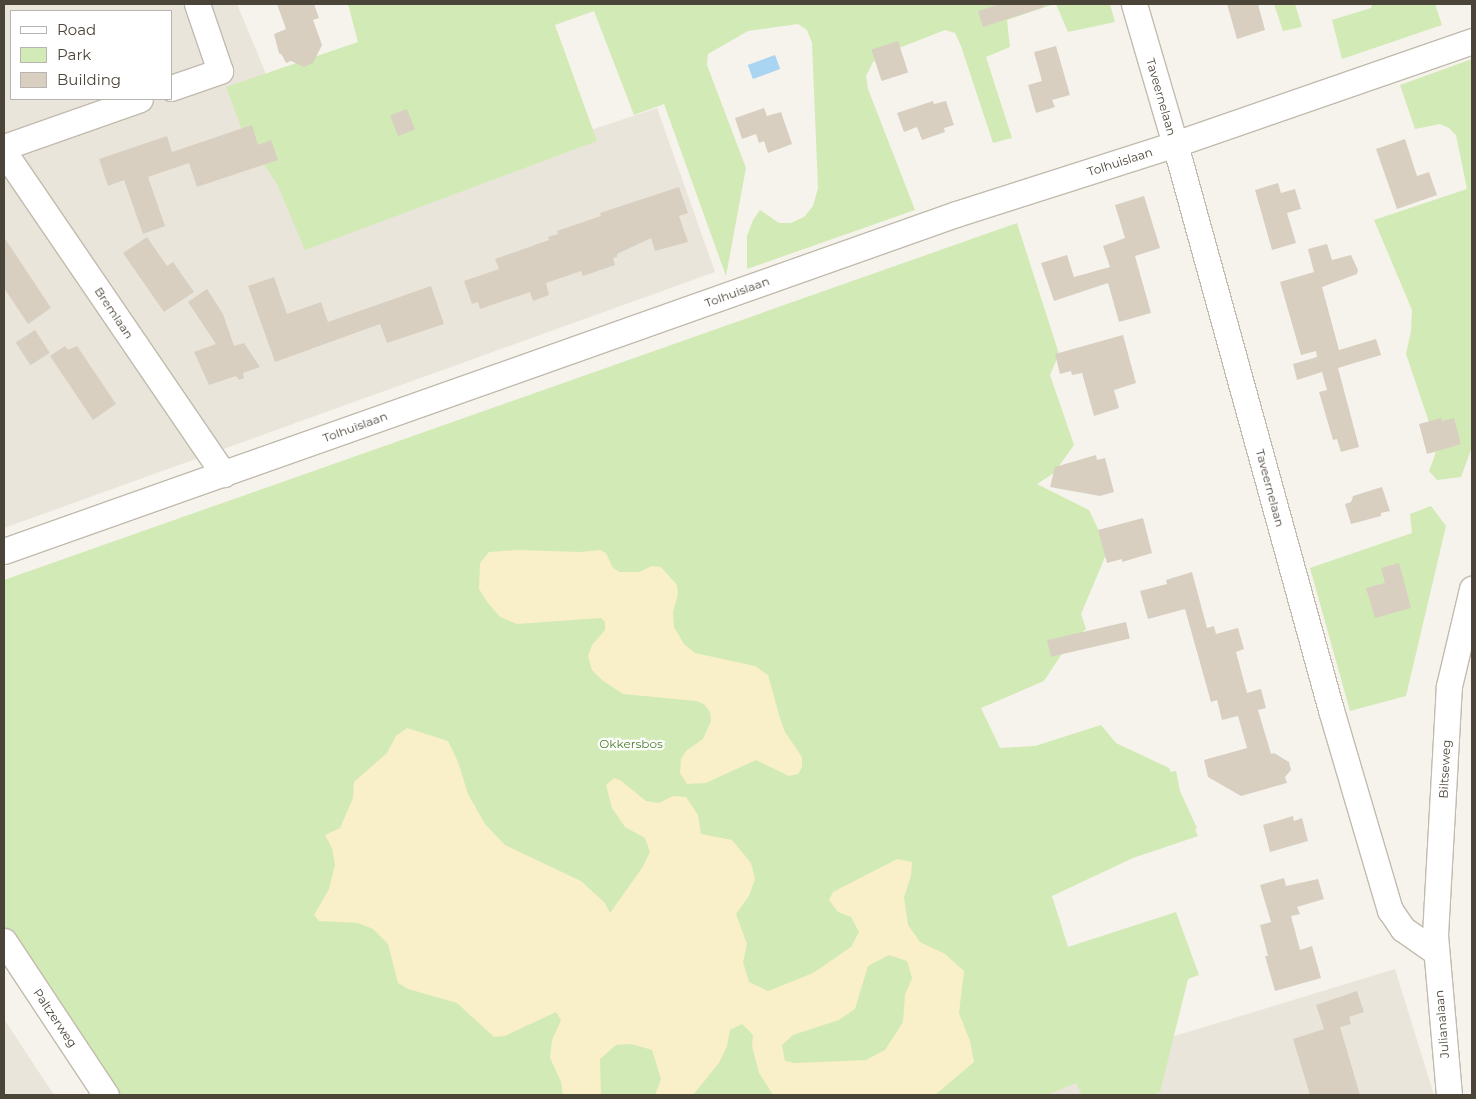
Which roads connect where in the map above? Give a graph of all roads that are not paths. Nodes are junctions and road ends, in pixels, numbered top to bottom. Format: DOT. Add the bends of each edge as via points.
graph roads {
  1 [pos="196,4"];
  2 [pos="1134,4"];
  3 [pos="1472,40"];
  4 [pos="172,88"];
  5 [pos="137,100"];
  6 [pos="1175,144"];
  7 [pos="4,146"];
  8 [pos="4,152"];
  9 [pos="224,474"];
  10 [pos="4,551"];
  11 [pos="1472,589"];
  12 [pos="4,941"];
  13 [pos="1436,952"];
  14 [pos="106,1095"];
  15 [pos="1449,1095"];
  1 -- 4 [label="street" via="220,70"];
  2 -- 6 [label="street, Taveernelaan"];
  3 -- 6 [label="street, Tolhuislaan"];
  5 -- 7 [label="street"];
  6 -- 9 [label="street, Tolhuislaan" via="956,214"];
  6 -- 13 [label="street, Taveernelaan" via="1331,710 1390,910 1403,929"];
  8 -- 9 [label="street, Bremlaan"];
  9 -- 10 [label="street, Tolhuislaan"];
  11 -- 13 [label="street, Biltseweg" via="1449,686"];
  12 -- 14 [label="street, Paltzerweg"];
  13 -- 15 [label="street, Julianalaan"];
}
